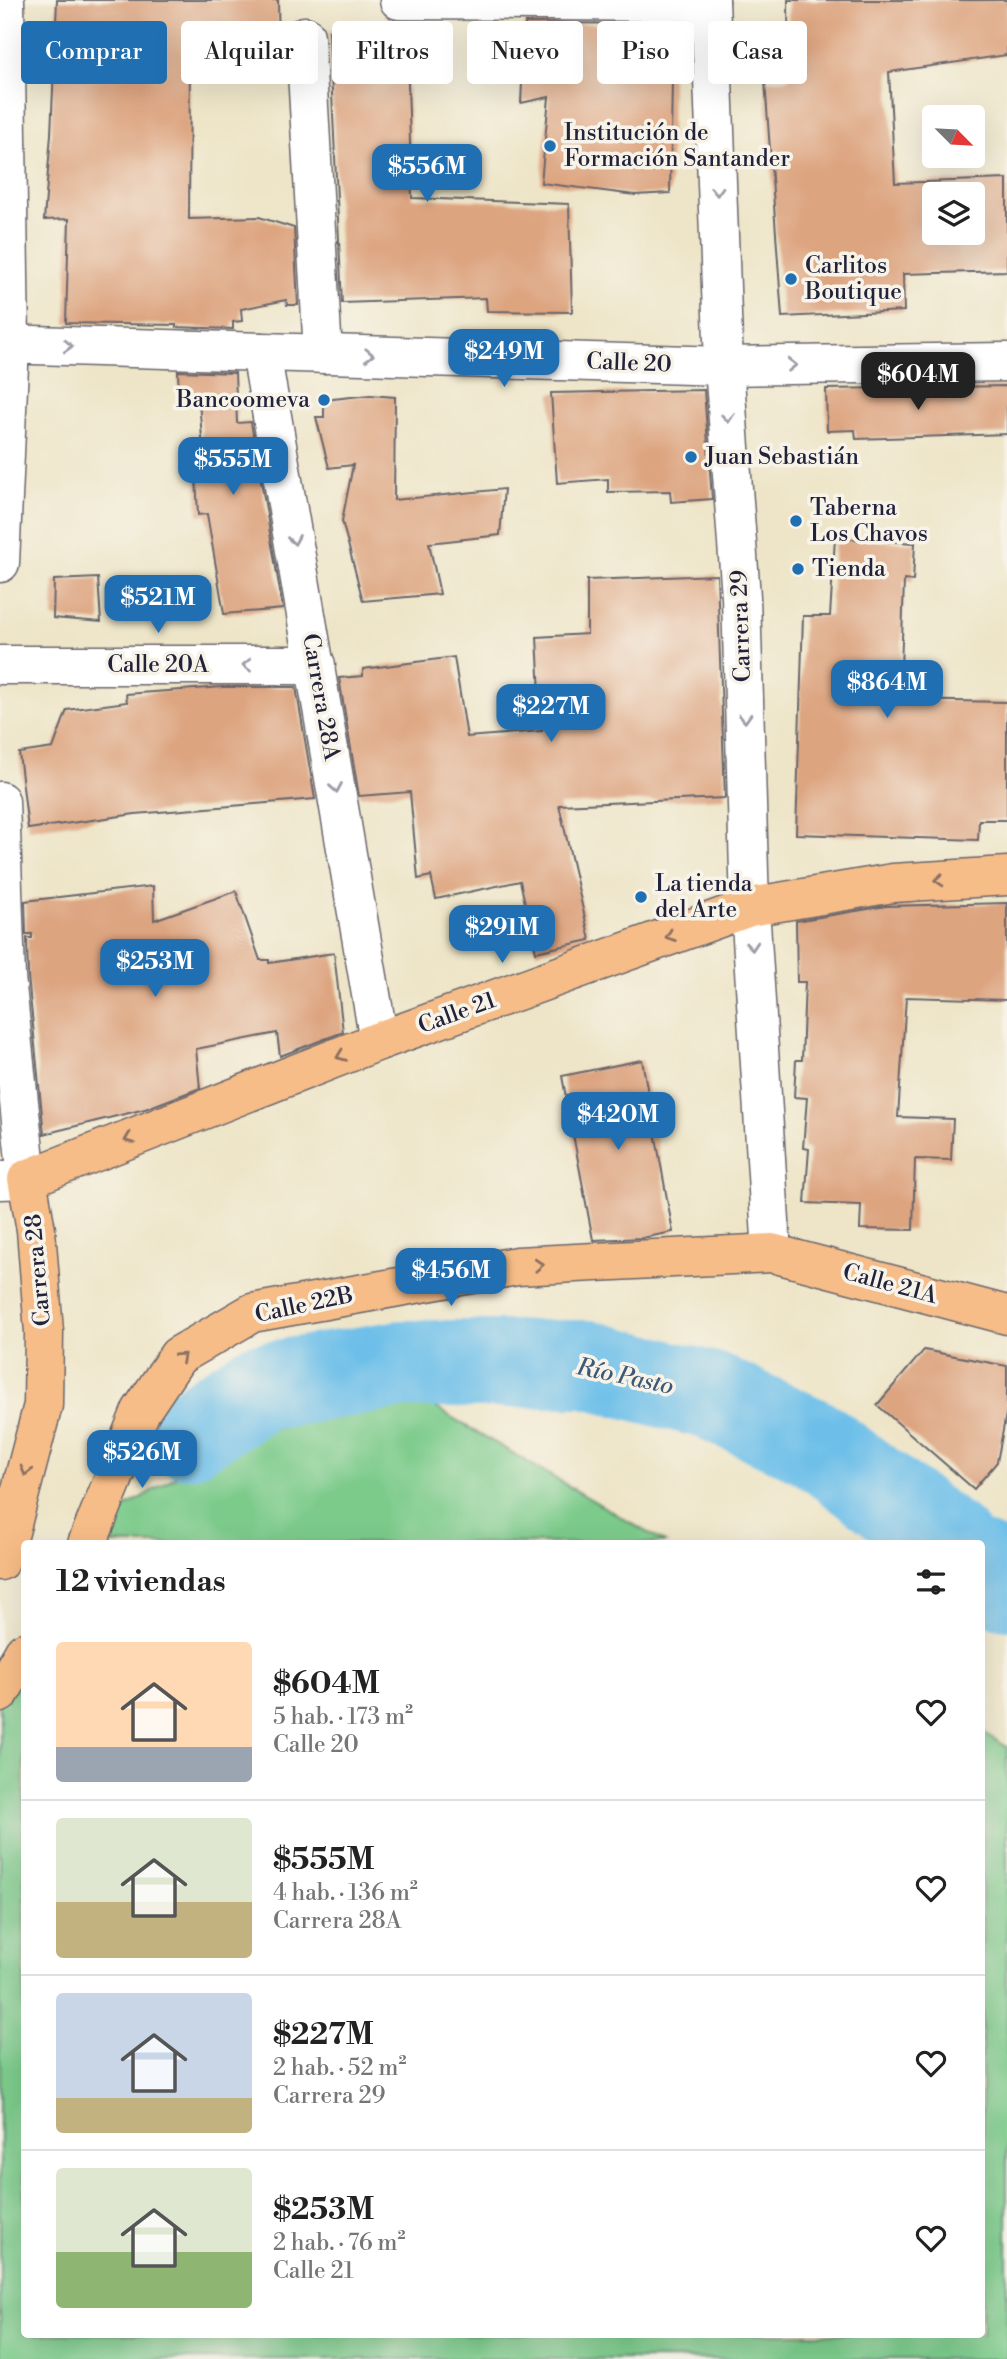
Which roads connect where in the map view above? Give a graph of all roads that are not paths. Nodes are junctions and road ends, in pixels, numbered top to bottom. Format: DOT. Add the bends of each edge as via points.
graph roads {
  1 [pos="5,0"];
  2 [pos="399,0"];
  3 [pos="710,1"];
  4 [pos="308,84"];
  5 [pos="5,344"];
  6 [pos="261,352"];
  7 [pos="323,354"];
  8 [pos="1007,362"];
  9 [pos="724,366"];
  10 [pos="0,563"];
  11 [pos="0,665"];
  12 [pos="316,665"];
  13 [pos="0,801"];
  14 [pos="1007,876"];
  15 [pos="750,907"];
  16 [pos="379,1041"];
  17 [pos="13,1179"];
  18 [pos="772,1253"];
  19 [pos="1007,1315"];
  20 [pos="89,1540"];
  21 [pos="3,1554"];
  22 [pos="21,1657"];
  23 [pos="0,1693"];
  1 -- 5 [label="street"];
  2 -- 3 [label="street"];
  3 -- 9 [label="street, Carrera 29, one-way"];
  4 -- 7 [label="street"];
  5 -- 6 [label="street, Calle 20, one-way"];
  5 -- 10 [label="street"];
  6 -- 7 [label="street, Calle 20"];
  6 -- 12 [label="street, Carrera 28A, one-way"];
  7 -- 9 [label="street, Calle 20, one-way"];
  9 -- 8 [label="street, Calle 20, one-way"];
  9 -- 15 [label="street, Carrera 29, one-way" via="741,597"];
  12 -- 11 [label="street, Calle 20A, one-way"];
  12 -- 16 [label="street, Carrera 28A, one-way"];
  13 -- 17 [label="street, Carrera 28"];
  14 -- 15 [label="main road, Calle 21, one-way" via="893,883"];
  15 -- 16 [label="main road, Calle 21, one-way"];
  15 -- 18 [label="street, Carrera 29, one-way"];
  16 -- 17 [label="main road, Calle 21, one-way"];
  17 -- 21 [label="main road, Carrera 28, one-way" via="36,1230 44,1332 43,1405"];
  18 -- 19 [label="main road, Calle 21A"];
  20 -- 18 [label="main road, Calle 22B, one-way" via="141,1411 178,1356 252,1312 517,1266"];
  22 -- 23 [label="main road"];
}
